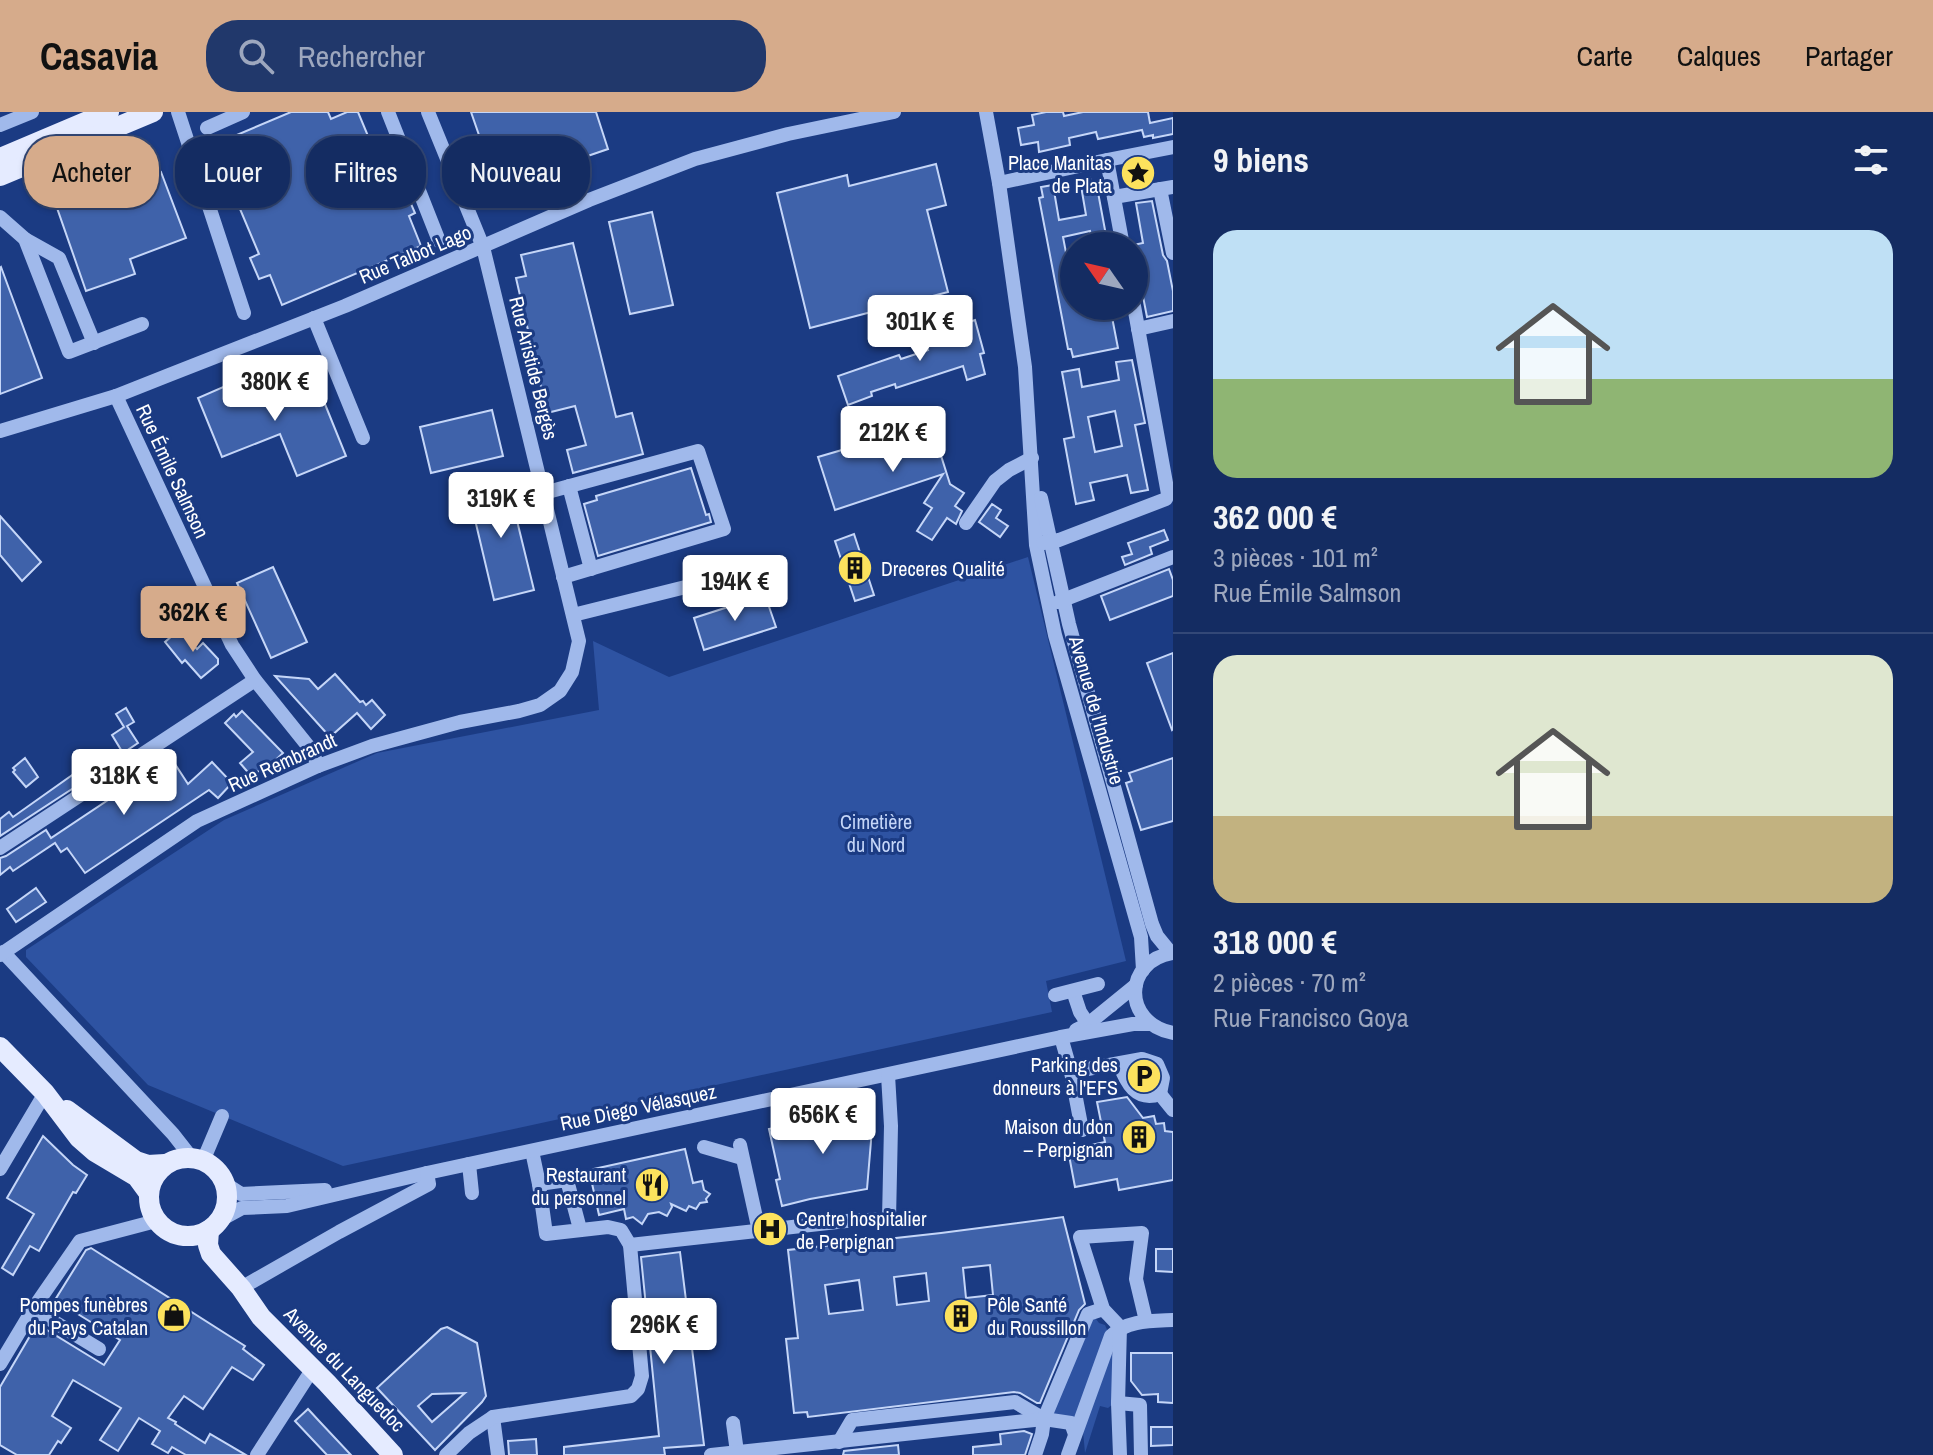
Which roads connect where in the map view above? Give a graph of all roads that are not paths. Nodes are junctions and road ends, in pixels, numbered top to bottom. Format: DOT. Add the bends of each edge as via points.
graph roads {
  1 [pos="32,112"];
  2 [pos="109,112"];
  3 [pos="153,112"];
  4 [pos="178,112"];
  5 [pos="243,112"];
  6 [pos="388,112"];
  7 [pos="428,112"];
  8 [pos="894,112"];
  9 [pos="986,112"];
  10 [pos="0,125"];
  11 [pos="207,128"];
  12 [pos="1173,147"];
  13 [pos="0,158"];
  14 [pos="1107,160"];
  15 [pos="0,176"];
  16 [pos="999,183"];
  17 [pos="1167,188"];
  18 [pos="1114,197"];
  19 [pos="0,217"];
  20 [pos="1120,232"];
  21 [pos="25,239"];
  22 [pos="439,241"];
  23 [pos="483,247"];
  24 [pos="1173,253"];
  25 [pos="244,313"];
  26 [pos="314,318"];
  27 [pos="1136,320"];
  28 [pos="1173,321"];
  29 [pos="142,324"];
  30 [pos="1138,329"];
  31 [pos="94,343"];
  32 [pos="116,396"];
  33 [pos="0,431"];
  34 [pos="363,438"];
  35 [pos="1032,458"];
  36 [pos="1170,483"];
  37 [pos="569,486"];
  38 [pos="544,493"];
  39 [pos="966,523"];
  40 [pos="1043,543"];
  41 [pos="1173,557"];
  42 [pos="774,565"];
  43 [pos="591,569"];
  44 [pos="563,577"];
  45 [pos="1064,600"];
  46 [pos="1048,605"];
  47 [pos="573,615"];
  48 [pos="579,641"];
  49 [pos="255,680"];
  50 [pos="1087,687"];
  51 [pos="1071,691"];
  52 [pos="318,766"];
  53 [pos="0,848"];
  54 [pos="1172,953"];
  55 [pos="2,954"];
  56 [pos="1143,970"];
  57 [pos="1098,984"];
  58 [pos="1136,985"];
  59 [pos="1073,991"];
  60 [pos="1055,995"];
  61 [pos="1088,1024"];
  62 [pos="1162,1029"];
  63 [pos="1061,1037"];
  64 [pos="1173,1042"];
  65 [pos="0,1047"];
  66 [pos="1119,1063"];
  67 [pos="1071,1072"];
  68 [pos="888,1075"];
  69 [pos="45,1093"];
  70 [pos="1160,1094"];
  71 [pos="1173,1110"];
  72 [pos="222,1116"];
  73 [pos="1082,1130"];
  74 [pos="704,1147"];
  75 [pos="532,1151"];
  76 [pos="197,1159"];
  77 [pos="165,1164"];
  78 [pos="469,1164"];
  79 [pos="0,1169"];
  80 [pos="427,1173"];
  81 [pos="224,1183"];
  82 [pos="539,1184"];
  83 [pos="366,1188"];
  84 [pos="148,1192"];
  85 [pos="472,1193"];
  86 [pos="156,1221"];
  87 [pos="214,1225"];
  88 [pos="580,1229"];
  89 [pos="759,1231"];
  90 [pos="182,1236"];
  91 [pos="630,1245"];
  92 [pos="241,1288"];
  93 [pos="33,1309"];
  94 [pos="1103,1309"];
  95 [pos="261,1317"];
  96 [pos="1173,1320"];
  97 [pos="1146,1321"];
  98 [pos="1120,1327"];
  99 [pos="99,1349"];
  100 [pos="0,1364"];
  101 [pos="312,1370"];
  102 [pos="1118,1403"];
  103 [pos="493,1417"];
  104 [pos="1044,1419"];
  105 [pos="733,1423"];
  106 [pos="1075,1434"];
  107 [pos="737,1452"];
  108 [pos="257,1455"];
  109 [pos="393,1455"];
  110 [pos="446,1455"];
  111 [pos="498,1455"];
  112 [pos="711,1455"];
  113 [pos="1035,1455"];
  114 [pos="1068,1455"];
  115 [pos="1120,1455"];
  116 [pos="1141,1455"];
  1 -- 10 [label="street"];
  2 -- 13 [label="main road"];
  3 -- 15 [label="main road"];
  4 -- 25 [label="street"];
  5 -- 11 [label="street"];
  6 -- 22 [label="street"];
  7 -- 23 [label="street, Rue Aristide Bergès"];
  8 -- 23 [label="street, Rue Talbot Lago" via="695,159"];
  9 -- 16 [label="street, Avenue de l'Industrie"];
  12 -- 14 [label="street"];
  14 -- 16 [label="street"];
  14 -- 18 [label="street"];
  16 -- 35 [label="street, Avenue de l'Industrie"];
  17 -- 18 [label="street"];
  17 -- 24 [label="street"];
  18 -- 20 [label="street"];
  19 -- 21 [label="street"];
  21 -- 31 [label="street" via="59,258"];
  21 -- 31 [label="street" via="69,352"];
  23 -- 26 [label="street, Rue Talbot Lago"];
  23 -- 38 [label="street, Rue Aristide Bergès"];
  26 -- 32 [label="street, Rue Talbot Lago"];
  26 -- 34 [label="street"];
  27 -- 30 [label="street"];
  28 -- 30 [label="street"];
  29 -- 31 [label="street"];
  30 -- 36 [label="street"];
  32 -- 33 [label="street, Rue Talbot Lago"];
  32 -- 49 [label="street, Rue Émile Salmson" via="232,645"];
  35 -- 39 [label="street" via="995,481"];
  35 -- 40 [label="street, Avenue de l'Industrie"];
  36 -- 40 [label="street" via="1166,499"];
  37 -- 38 [label="street"];
  37 -- 43 [label="street"];
  37 -- 43 [label="street" via="698,451 724,529"];
  38 -- 44 [label="street, Rue Aristide Bergès"];
  40 -- 45 [label="street, Avenue de l'Industrie"];
  40 -- 46 [label="street, Avenue de l'Industrie"];
  41 -- 45 [label="street"];
  42 -- 47 [label="street"];
  43 -- 44 [label="street"];
  44 -- 47 [label="street, Rue Aristide Bergès"];
  45 -- 46 [label="street"];
  45 -- 50 [label="street, Avenue de l'Industrie"];
  46 -- 51 [label="street, Avenue de l'Industrie"];
  47 -- 48 [label="street, Rue Aristide Bergès"];
  48 -- 52 [label="street, Rue Rembrandt" via="572,672 560,691 540,705 387,742"];
  49 -- 52 [label="street, Rue Émile Salmson" via="312,751"];
  49 -- 53 [label="street"];
  50 -- 51 [label="street"];
  50 -- 54 [label="street, Avenue de l'Industrie" via="1152,924"];
  51 -- 56 [label="street, Avenue de l'Industrie" via="1141,937"];
  52 -- 55 [label="street, Rue Rembrandt" via="197,821"];
  54 -- 56 [label="street" via="1150,961"];
  55 -- 76 [label="street"];
  56 -- 58 [label="street"];
  57 -- 59 [label="street"];
  58 -- 61 [label="street, Rue Diego Vélasquez"];
  58 -- 62 [label="street" via="1142,1016"];
  59 -- 60 [label="street"];
  59 -- 61 [label="street"];
  61 -- 63 [label="street, Rue Diego Vélasquez"];
  62 -- 63 [label="street, Rue Diego Vélasquez" via="1133,1024"];
  62 -- 64 [label="street"];
  63 -- 67 [label="street"];
  63 -- 68 [label="street, Rue Diego Vélasquez"];
  65 -- 69 [label="main road"];
  66 -- 67 [label="street"];
  66 -- 70 [label="street" via="1137,1093"];
  66 -- 70 [label="street" via="1142,1059 1157,1064 1163,1078"];
  67 -- 73 [label="street"];
  68 -- 75 [label="street, Rue Diego Vélasquez"];
  68 -- 89 [label="street" via="889,1219"];
  69 -- 77 [label="main road" via="136,1161"];
  69 -- 79 [label="street"];
  69 -- 84 [label="main road" via="79,1138 137,1177"];
  70 -- 71 [label="street"];
  72 -- 76 [label="street"];
  74 -- 89 [label="street" via="741,1151"];
  75 -- 78 [label="street, Rue Diego Vélasquez"];
  75 -- 82 [label="street"];
  76 -- 77 [label="main road"];
  76 -- 81 [label="main road" via="219,1173"];
  77 -- 84 [label="main road"];
  78 -- 80 [label="street, Rue Diego Vélasquez"];
  78 -- 85 [label="street"];
  80 -- 83 [label="street, Rue Diego Vélasquez"];
  80 -- 92 [label="street" via="429,1184"];
  81 -- 83 [label="street, Rue Diego Vélasquez" via="241,1194"];
  81 -- 87 [label="main road" via="225,1208"];
  82 -- 88 [label="street" via="567,1180"];
  82 -- 88 [label="street" via="546,1234"];
  83 -- 87 [label="street, Rue Diego Vélasquez" via="287,1206 242,1208"];
  84 -- 86 [label="main road"];
  86 -- 90 [label="main road"];
  86 -- 93 [label="street" via="80,1241"];
  87 -- 90 [label="main road" via="201,1234"];
  87 -- 92 [label="main road, Avenue du Languedoc" via="211,1254"];
  88 -- 91 [label="street" via="621,1230"];
  89 -- 91 [label="street"];
  90 -- 95 [label="main road, Avenue du Languedoc" via="216,1279"];
  91 -- 103 [label="street" via="642,1376 638,1389 631,1396"];
  92 -- 95 [label="main road, Avenue du Languedoc"];
  93 -- 99 [label="street"];
  93 -- 100 [label="street"];
  94 -- 97 [label="street" via="1080,1237 1142,1233 1136,1279"];
  94 -- 98 [label="street"];
  94 -- 104 [label="street" via="1088,1314"];
  95 -- 101 [label="main road, Avenue du Languedoc"];
  96 -- 97 [label="street"];
  97 -- 98 [label="street"];
  98 -- 102 [label="street"];
  98 -- 106 [label="street" via="1111,1336"];
  101 -- 108 [label="street"];
  101 -- 109 [label="main road, Avenue du Languedoc"];
  102 -- 115 [label="street"];
  102 -- 116 [label="street" via="1140,1405"];
  103 -- 110 [label="street"];
  103 -- 111 [label="street"];
  104 -- 106 [label="street" via="1071,1423"];
  104 -- 107 [label="street"];
  104 -- 113 [label="street"];
  105 -- 107 [label="street"];
  106 -- 114 [label="street"];
  107 -- 112 [label="street"];
}
